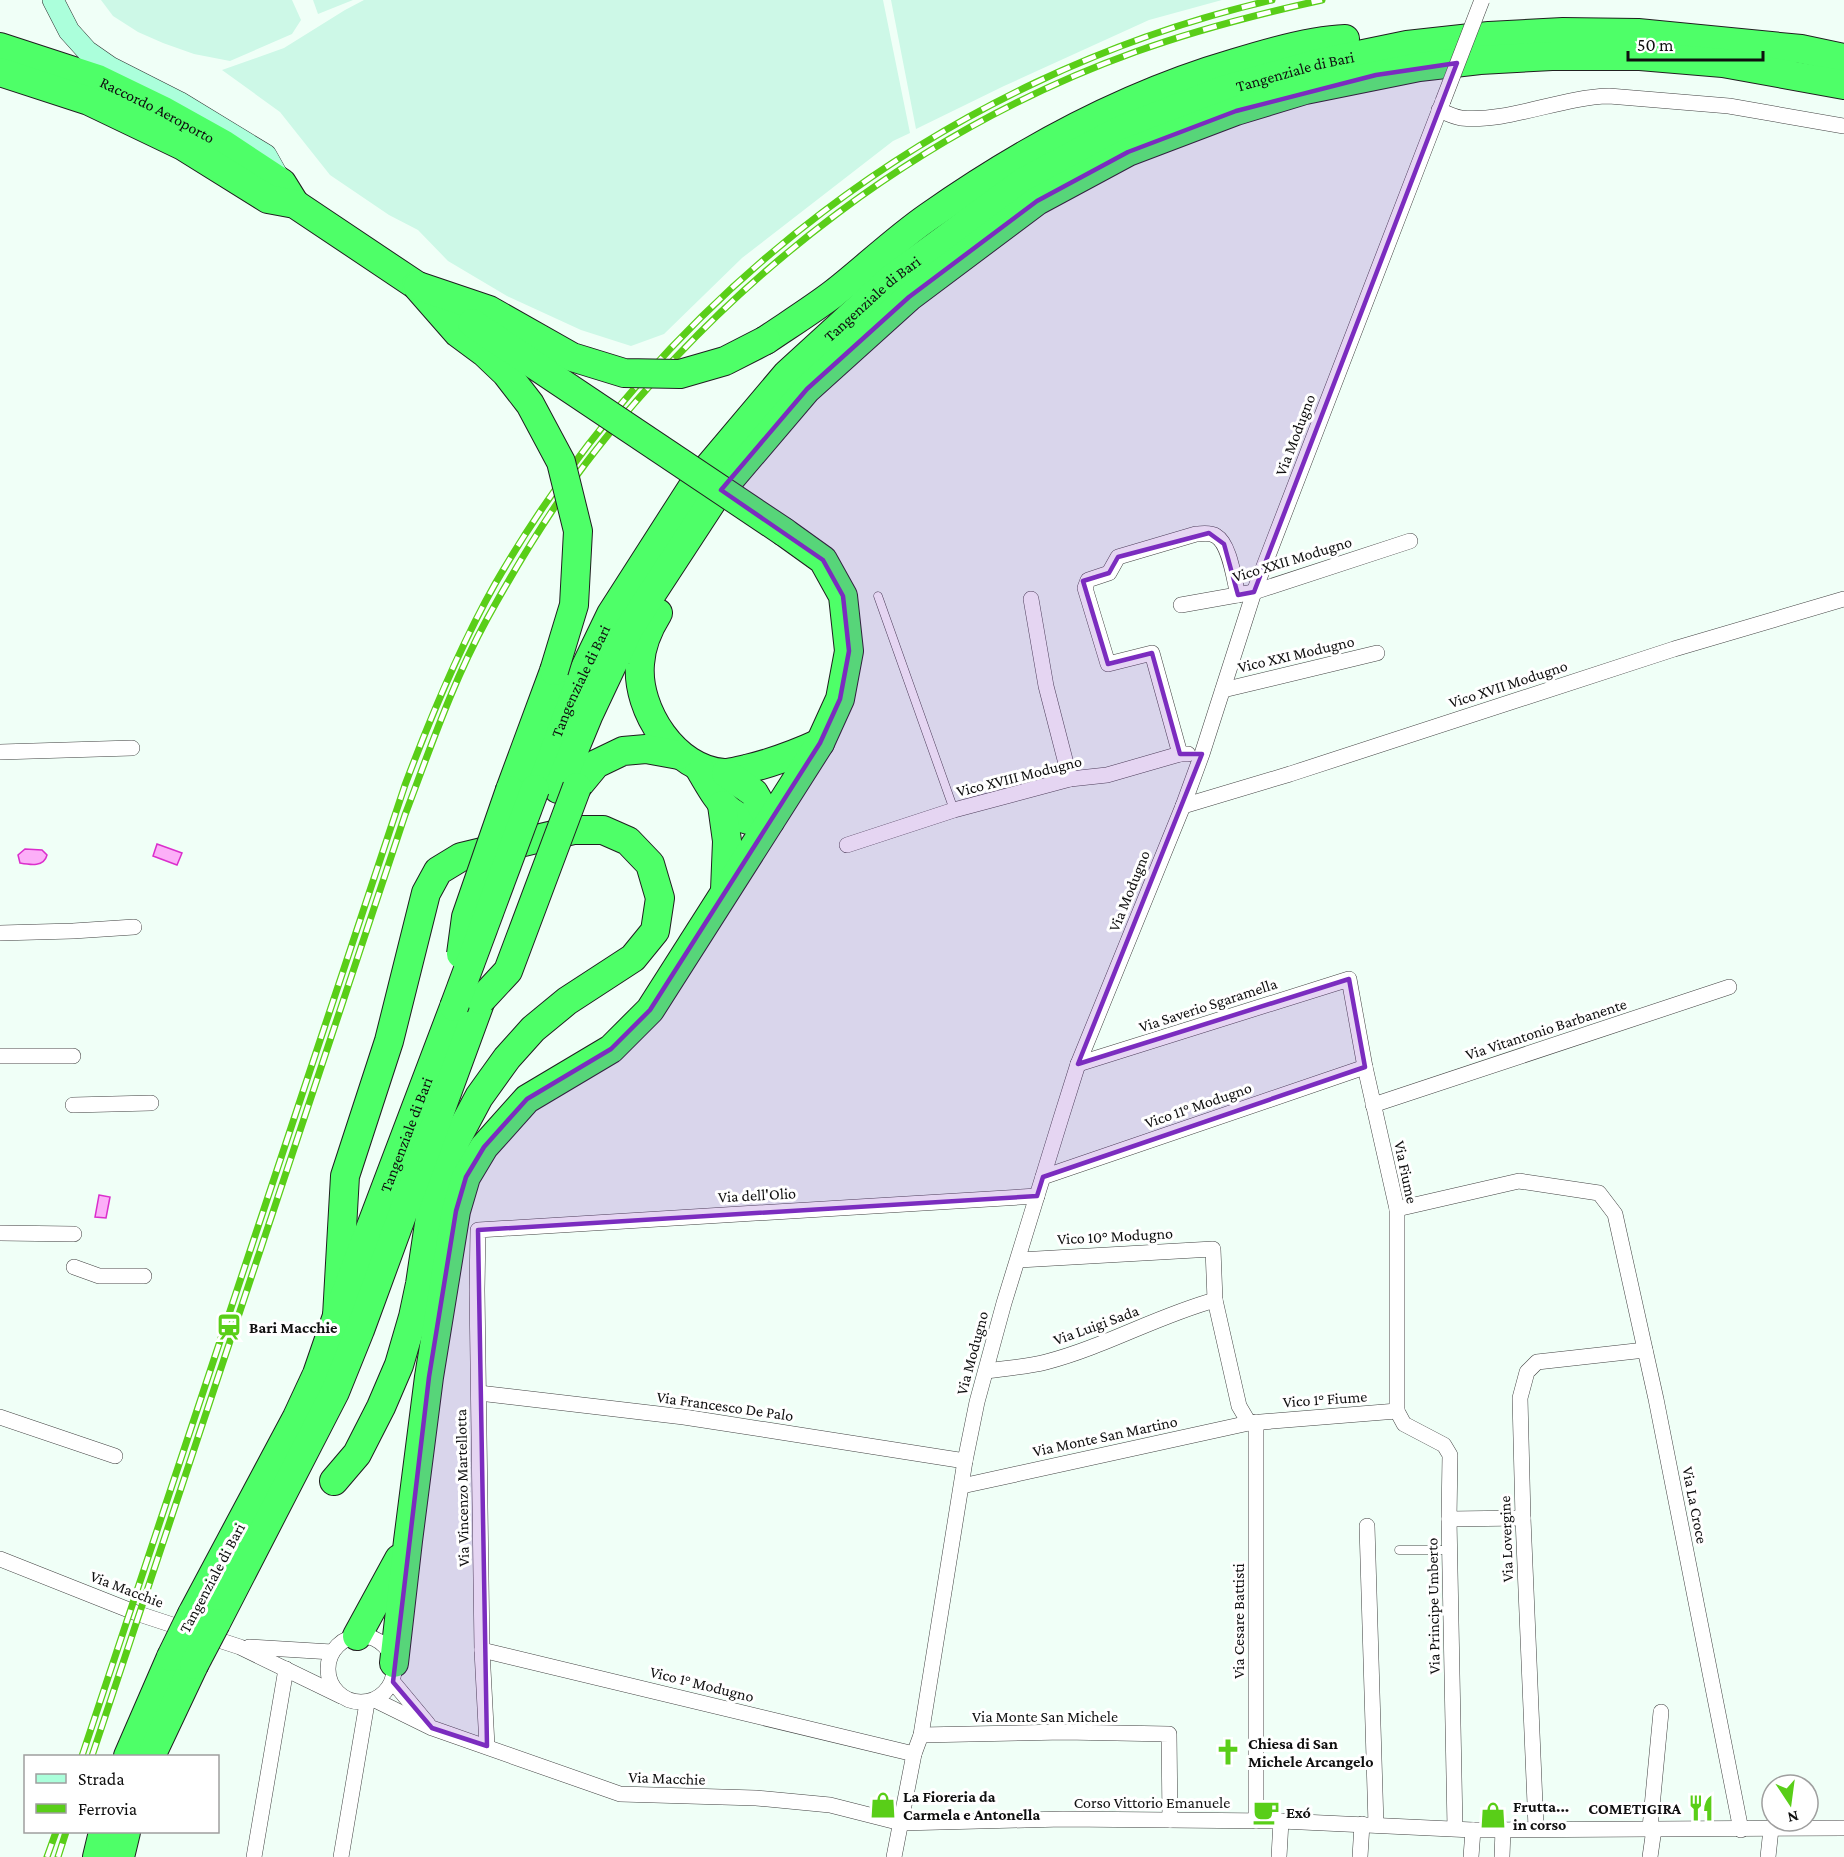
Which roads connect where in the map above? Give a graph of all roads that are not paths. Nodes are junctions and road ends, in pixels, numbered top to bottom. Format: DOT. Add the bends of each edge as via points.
graph roads {
  1 [pos="53,0"];
  2 [pos="1482,0"];
  3 [pos="1407,45"];
  4 [pos="0,47"];
  5 [pos="1485,48"];
  6 [pos="1844,58"];
  7 [pos="0,72"];
  8 [pos="1844,85"];
  9 [pos="1441,106"];
  10 [pos="1844,126"];
  11 [pos="289,194"];
  12 [pos="416,285"];
  13 [pos="715,497"];
  14 [pos="1410,541"];
  15 [pos="1254,592"];
  16 [pos="1238,595"];
  17 [pos="878,596"];
  18 [pos="1844,598"];
  19 [pos="1031,600"];
  20 [pos="1181,604"];
  21 [pos="1377,653"];
  22 [pos="1223,690"];
  23 [pos="820,743"];
  24 [pos="132,748"];
  25 [pos="0,752"];
  26 [pos="1180,754"];
  27 [pos="1202,754"];
  28 [pos="701,765"];
  29 [pos="1070,778"];
  30 [pos="545,789"];
  31 [pos="723,805"];
  32 [pos="1183,806"];
  33 [pos="954,810"];
  34 [pos="770,821"];
  35 [pos="847,845"];
  36 [pos="725,893"];
  37 [pos="134,927"];
  38 [pos="0,933"];
  39 [pos="1349,979"];
  40 [pos="1730,987"];
  41 [pos="467,1004"];
  42 [pos="0,1056"];
  43 [pos="73,1056"];
  44 [pos="1078,1064"];
  45 [pos="1365,1067"];
  46 [pos="151,1102"];
  47 [pos="74,1105"];
  48 [pos="1373,1105"];
  49 [pos="1043,1178"];
  50 [pos="1037,1196"];
  51 [pos="1397,1209"];
  52 [pos="478,1230"];
  53 [pos="0,1233"];
  54 [pos="74,1234"];
  55 [pos="1213,1249"];
  56 [pos="1019,1260"];
  57 [pos="74,1267"];
  58 [pos="144,1276"];
  59 [pos="1215,1300"];
  60 [pos="337,1316"];
  61 [pos="1645,1350"];
  62 [pos="986,1371"];
  63 [pos="328,1378"];
  64 [pos="478,1393"];
  65 [pos="1397,1411"];
  66 [pos="0,1417"];
  67 [pos="1253,1422"];
  68 [pos="115,1456"];
  69 [pos="965,1461"];
  70 [pos="334,1481"];
  71 [pos="962,1486"];
  72 [pos="1523,1518"];
  73 [pos="1449,1519"];
  74 [pos="1367,1526"];
  75 [pos="408,1541"];
  76 [pos="1399,1550"];
  77 [pos="1449,1550"];
  78 [pos="0,1559"];
  79 [pos="204,1618"];
  80 [pos="357,1636"];
  81 [pos="240,1647"];
  82 [pos="482,1650"];
  83 [pos="332,1652"];
  84 [pos="286,1669"];
  85 [pos="394,1672"];
  86 [pos="341,1696"];
  87 [pos="371,1701"];
  88 [pos="1661,1712"];
  89 [pos="432,1728"];
  90 [pos="921,1735"];
  91 [pos="487,1746"];
  92 [pos="914,1754"];
  93 [pos="128,1755"];
  94 [pos="151,1755"];
  95 [pos="1170,1820"];
  96 [pos="1256,1821"];
  97 [pos="1281,1821"];
  98 [pos="901,1823"];
  99 [pos="1369,1824"];
  100 [pos="1455,1828"];
  101 [pos="1536,1828"];
  102 [pos="1652,1828"];
  103 [pos="1820,1828"];
  104 [pos="1844,1828"];
  105 [pos="1503,1829"];
  106 [pos="1760,1829"];
  107 [pos="1473,1830"];
  108 [pos="1741,1830"];
  109 [pos="103,1833"];
  110 [pos="126,1833"];
  111 [pos="1771,1833"];
  112 [pos="96,1857"];
  113 [pos="120,1857"];
  114 [pos="254,1857"];
  115 [pos="341,1857"];
  116 [pos="894,1857"];
  117 [pos="1279,1857"];
  118 [pos="1360,1857"];
  119 [pos="1471,1857"];
  120 [pos="1502,1857"];
  121 [pos="1650,1857"];
  122 [pos="1768,1857"];
  1 -- 11 [label="street" via="69,31 87,51 266,155"];
  2 -- 9 [label="street, Via Modugno, bridge"];
  3 -- 5 [label="highway, Tangenziale di Bari"];
  3 -- 12 [label="highway, bridge" via="1343,39 1278,50 1210,70 1089,120 1011,162 927,218 831,296 766,340 724,361 680,374 624,373 572,357 489,310"];
  3 -- 30 [label="highway, Tangenziale di Bari" via="1315,64 1223,90 1118,131 1023,182 891,279 787,374 695,483 611,614 568,704"];
  4 -- 11 [label="highway, Raccordo Aeroporto" via="98,79 162,110 223,144"];
  5 -- 6 [label="highway" via="1563,32 1638,33 1801,49"];
  5 -- 8 [label="highway" via="1552,56 1640,56 1723,63"];
  5 -- 13 [label="highway, Tangenziale di Bari" via="1305,90 1236,111 1128,152 1037,201 909,297 807,390"];
  7 -- 11 [label="highway, Raccordo Aeroporto" via="88,101 183,146 268,200"];
  9 -- 10 [label="street" via="1460,118 1480,117 1590,96 1609,96 1728,106"];
  9 -- 15 [label="street, Via Modugno"];
  11 -- 12 [label="highway, Raccordo Aeroporto"];
  12 -- 23 [label="highway, bridge" via="823,560 843,596 849,651 840,699"];
  12 -- 30 [label="highway, bridge" via="458,333 506,373 530,404 561,462 578,531 574,605 554,671"];
  13 -- 28 [label="highway" via="695,551 645,634 639,665 643,697 660,731"];
  13 -- 30 [label="highway, Tangenziale di Bari" via="630,627 590,714"];
  14 -- 15 [label="street, Vico XXII Modugno"];
  15 -- 16 [label="street, Vico XXII Modugno"];
  15 -- 22 [label="street, Via Modugno"];
  16 -- 20 [label="street, Vico XXII Modugno"];
  16 -- 26 [label="street" via="1224,544 1209,533 1118,557 1109,573 1088,579 1085,588 1108,664 1152,653"];
  17 -- 33 [label="lane"];
  18 -- 32 [label="street, Vico XVII Modugno"];
  19 -- 29 [label="street" via="1046,686"];
  21 -- 22 [label="street, Vico XXI Modugno"];
  22 -- 27 [label="street, Via Modugno"];
  23 -- 28 [label="highway" via="769,764"];
  23 -- 34 [label="highway"];
  24 -- 25 [label="street"];
  26 -- 27 [label="street, Vico XVIII Modugno"];
  26 -- 29 [label="street, Vico XVIII Modugno" via="1107,775"];
  27 -- 32 [label="street, Via Modugno"];
  28 -- 30 [label="highway" via="646,748 623,751"];
  28 -- 31 [label="highway"];
  28 -- 34 [label="highway" via="754,793"];
  29 -- 33 [label="street, Vico XVIII Modugno"];
  30 -- 41 [label="highway, Tangenziale di Bari, bridge"];
  30 -- 41 [label="highway, bridge" via="508,971"];
  31 -- 34 [label="highway" via="753,823"];
  31 -- 36 [label="highway" via="727,841"];
  32 -- 44 [label="street, Via Modugno"];
  33 -- 35 [label="street, Vico XVIII Modugno"];
  34 -- 36 [label="highway"];
  36 -- 75 [label="highway" via="650,1010 610,1049 527,1099 484,1147 466,1178 454,1223 429,1377"];
  37 -- 38 [label="street"];
  39 -- 44 [label="street, Via Saverio Sgaramella"];
  39 -- 45 [label="street, Via Fiume"];
  40 -- 48 [label="street, Via Vitantonio Barbanente"];
  41 -- 60 [label="highway, Tangenziale di Bari"];
  41 -- 63 [label="highway, Tangenziale di Bari" via="360,1330"];
  42 -- 43 [label="street"];
  44 -- 49 [label="street, Via Modugno"];
  45 -- 48 [label="street, Via Fiume"];
  45 -- 49 [label="street, Vico 11° Modugno"];
  46 -- 47 [label="street"];
  48 -- 51 [label="street, Via Fiume"];
  49 -- 50 [label="street, Via Modugno"];
  50 -- 52 [label="street, Via dell'Olio"];
  50 -- 56 [label="street, Via Modugno"];
  51 -- 61 [label="street, Via La Croce" via="1519,1181 1599,1193 1615,1214"];
  51 -- 65 [label="street, Via Fiume"];
  52 -- 64 [label="street, Via Vincenzo Martellotta"];
  53 -- 54 [label="street"];
  55 -- 56 [label="street, Vico 10° Modugno"];
  55 -- 59 [label="street, Via Cesare Battisti"];
  56 -- 62 [label="street, Via Modugno"];
  57 -- 58 [label="street" via="99,1276"];
  59 -- 62 [label="street, Via Luigi Sada" via="1045,1362"];
  59 -- 67 [label="street, Via Cesare Battisti" via="1239,1406"];
  60 -- 63 [label="highway, Tangenziale di Bari"];
  60 -- 70 [label="highway" via="345,1176 389,1041 426,893 438,871 461,857 574,830 603,830 628,841 651,864 660,898 654,931 633,958 567,1001 533,1029 479,1097 456,1140 429,1217 420,1284 399,1365 357,1454"];
  61 -- 72 [label="street, Via Lovergine" via="1537,1362 1527,1372 1520,1398"];
  61 -- 108 [label="street, Via La Croce"];
  62 -- 69 [label="street, Via Modugno"];
  63 -- 79 [label="highway, Tangenziale di Bari" via="328,1409 293,1450"];
  64 -- 69 [label="street, Via Francesco De Palo" via="684,1417"];
  64 -- 82 [label="street, Via Vincenzo Martellotta"];
  65 -- 67 [label="street, Vico 1° Fiume"];
  65 -- 73 [label="street, Via Principe Umberto" via="1404,1424 1444,1445 1450,1455"];
  66 -- 68 [label="street"];
  67 -- 71 [label="street, Via Monte San Martino"];
  67 -- 96 [label="street, Via Cesare Battisti"];
  69 -- 71 [label="street, Via Modugno"];
  71 -- 90 [label="street, Via Modugno"];
  72 -- 73 [label="street"];
  72 -- 101 [label="street, Via Lovergine"];
  73 -- 77 [label="street, Via Principe Umberto"];
  74 -- 99 [label="street"];
  75 -- 80 [label="highway"];
  75 -- 85 [label="highway"];
  76 -- 77 [label="lane"];
  77 -- 100 [label="street, Via Principe Umberto"];
  78 -- 81 [label="street, Via Macchie" via="139,1614"];
  79 -- 93 [label="highway, Tangenziale di Bari, bridge" via="162,1677"];
  79 -- 94 [label="highway, Tangenziale di Bari, bridge"];
  80 -- 83 [label="street"];
  80 -- 85 [label="street" via="385,1645 391,1653"];
  81 -- 83 [label="street"];
  81 -- 84 [label="street, Via Macchie"];
  82 -- 91 [label="street, Via Vincenzo Martellotta"];
  82 -- 92 [label="street, Vico 1° Modugno"];
  83 -- 86 [label="street" via="329,1680"];
  84 -- 86 [label="street, Via Macchie"];
  84 -- 114 [label="street"];
  85 -- 87 [label="street" via="389,1689"];
  85 -- 89 [label="street"];
  86 -- 87 [label="street" via="348,1701"];
  87 -- 89 [label="street, Via Macchie"];
  87 -- 115 [label="street"];
  88 -- 102 [label="street"];
  89 -- 91 [label="street, Via Macchie"];
  90 -- 92 [label="street, Via Modugno"];
  90 -- 95 [label="street, Via Monte San Michele" via="1169,1734"];
  91 -- 98 [label="street, Via Macchie" via="620,1794 756,1798 830,1805"];
  92 -- 98 [label="street, Via Modugno"];
  95 -- 96 [label="street, Corso Vittorio Emanuele"];
  95 -- 98 [label="street, Corso Vittorio Emanuele"];
  96 -- 97 [label="street, Corso Vittorio Emanuele"];
  97 -- 99 [label="street, Corso Vittorio Emanuele"];
  97 -- 117 [label="street"];
  98 -- 116 [label="street, Via Modugno"];
  99 -- 100 [label="street, Corso Vittorio Emanuele"];
  99 -- 118 [label="street"];
  100 -- 107 [label="street, Corso Vittorio Emanuele"];
  101 -- 102 [label="street, Corso Vittorio Emanuele"];
  101 -- 105 [label="street, Corso Vittorio Emanuele"];
  102 -- 108 [label="street, Corso Vittorio Emanuele"];
  102 -- 121 [label="street"];
  103 -- 104 [label="street, Corso Vittorio Emanuele"];
  105 -- 107 [label="street, Corso Vittorio Emanuele"];
  105 -- 120 [label="street"];
  106 -- 108 [label="street, Corso Vittorio Emanuele"];
  107 -- 119 [label="street"];
  109 -- 112 [label="highway"];
  110 -- 113 [label="highway"];
  111 -- 122 [label="street"];
}
